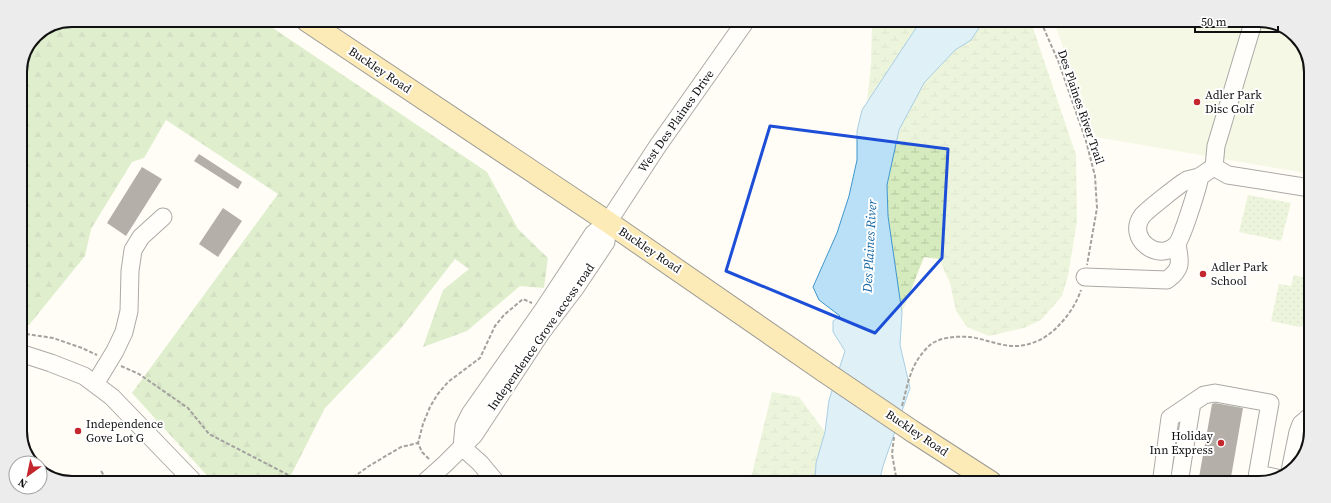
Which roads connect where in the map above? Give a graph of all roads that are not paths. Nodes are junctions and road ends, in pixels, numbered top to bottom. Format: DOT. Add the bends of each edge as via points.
graph roads {
  1 [pos="316,27"];
  2 [pos="741,27"];
  3 [pos="1252,27"];
  4 [pos="1214,167"];
  5 [pos="1200,176"];
  6 [pos="1304,187"];
  7 [pos="163,217"];
  8 [pos="601,228"];
  9 [pos="1177,244"];
  10 [pos="1085,277"];
  11 [pos="573,278"];
  12 [pos="27,355"];
  13 [pos="95,384"];
  14 [pos="1192,403"];
  15 [pos="1304,421"];
  16 [pos="462,447"];
  17 [pos="1292,462"];
  18 [pos="188,476"];
  19 [pos="431,476"];
  20 [pos="491,476"];
  21 [pos="981,476"];
  22 [pos="1162,476"];
  23 [pos="1180,476"];
  24 [pos="1258,476"];
  1 -- 8 [label="main road, Buckley Road"];
  2 -- 8 [label="street, West Des Plaines Drive"];
  3 -- 4 [label="street" via="1216,146"];
  4 -- 5 [label="street"];
  4 -- 6 [label="street" via="1228,175"];
  5 -- 9 [label="street" via="1198,189"];
  5 -- 9 [label="street" via="1186,180 1143,214 1138,222 1140,239 1153,250 1170,250"];
  7 -- 13 [label="street" via="141,236 133,250 124,332"];
  8 -- 11 [label="street, Independence Grove access road" via="606,242"];
  8 -- 21 [label="main road, Buckley Road, bridge"];
  9 -- 10 [label="street" via="1180,263 1176,273 1167,280"];
  11 -- 16 [label="street, Independence Grove access road" via="542,333 474,435"];
  11 -- 16 [label="street, Independence Grove access road" via="543,310 470,414 464,426"];
  12 -- 13 [label="street" via="84,376"];
  13 -- 18 [label="street" via="112,396"];
  14 -- 22 [label="street" via="1170,418"];
  14 -- 23 [label="street"];
  14 -- 24 [label="street" via="1204,395 1215,394 1270,403"];
  15 -- 17 [label="street" via="1298,432"];
  16 -- 19 [label="street, Independence Grove access road"];
  16 -- 20 [label="street"];
}
